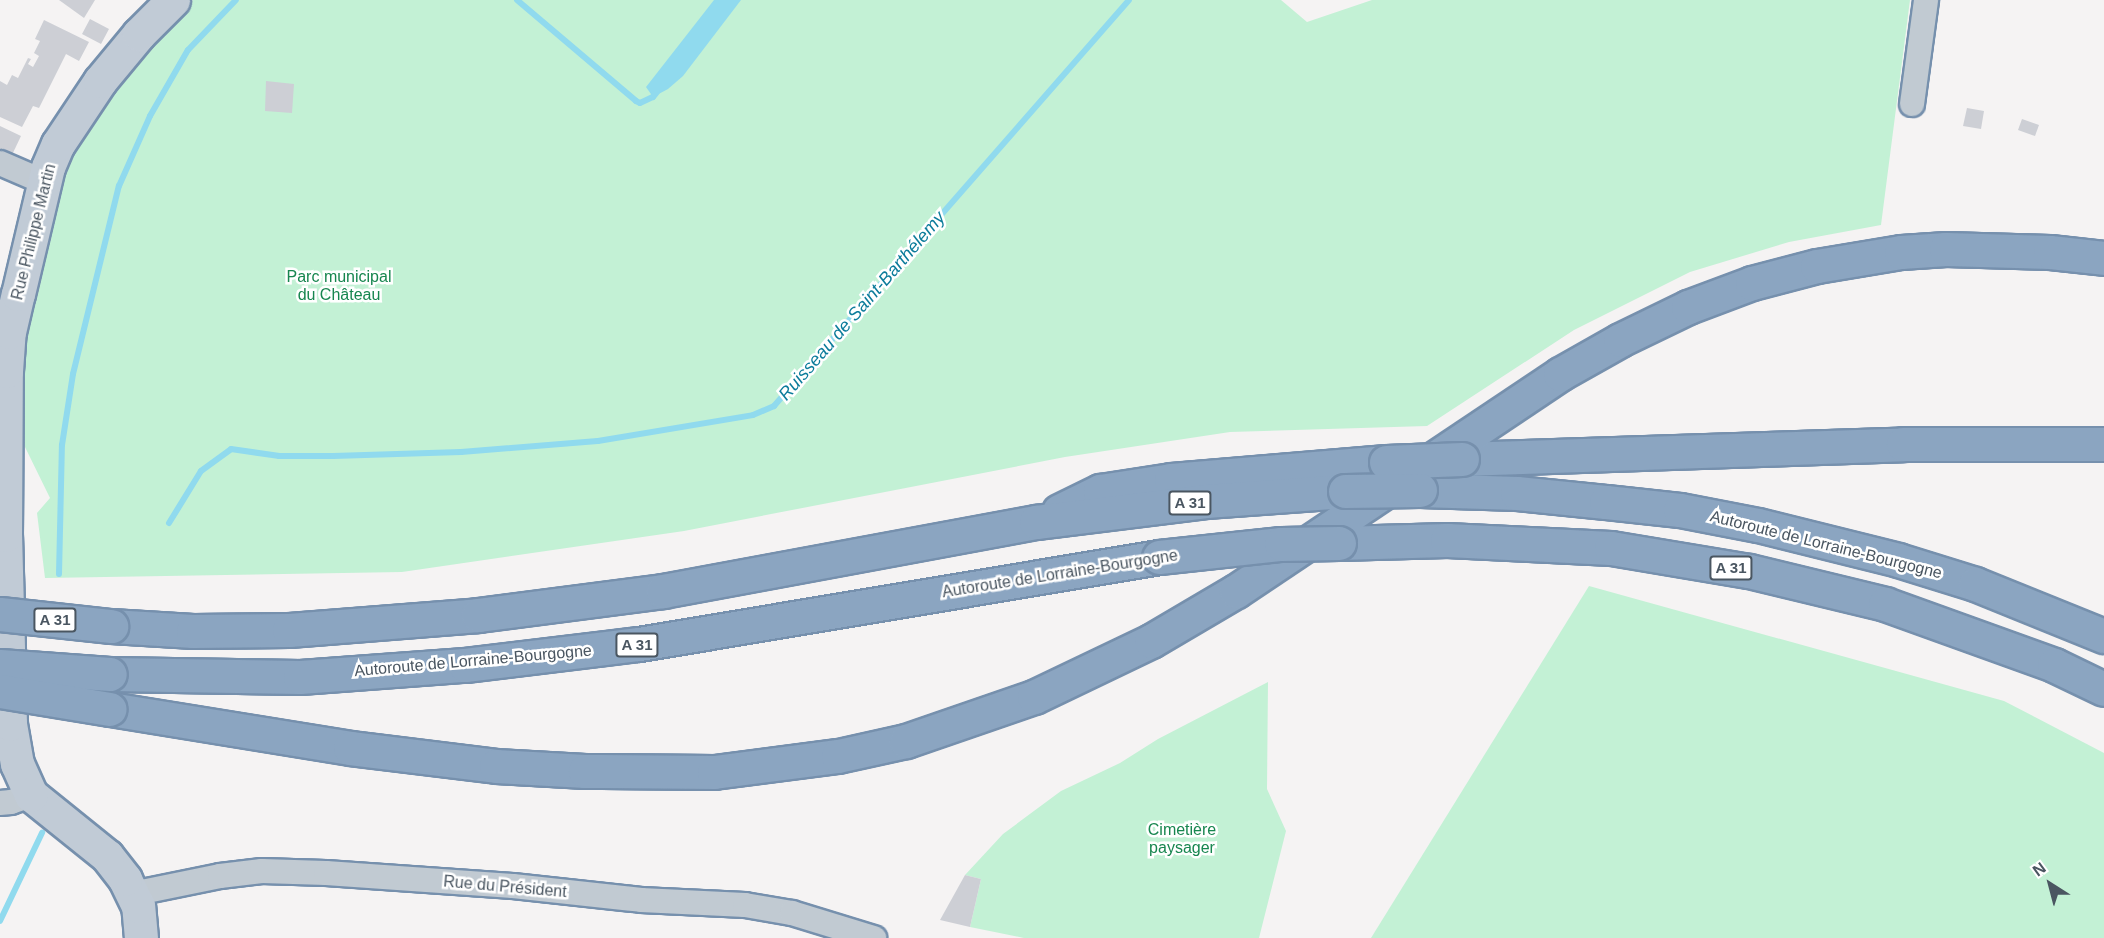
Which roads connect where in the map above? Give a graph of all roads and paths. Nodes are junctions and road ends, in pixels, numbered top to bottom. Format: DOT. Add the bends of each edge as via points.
graph roads {
  1 [pos="173,0"];
  2 [pos="1926,0"];
  3 [pos="1912,104"];
  4 [pos="0,163"];
  5 [pos="44,182"];
  6 [pos="2104,258"];
  7 [pos="2104,444"];
  8 [pos="3,505"];
  9 [pos="1036,522"];
  10 [pos="0,614"];
  11 [pos="2104,636"];
  12 [pos="0,666"];
  13 [pos="2104,689"];
  14 [pos="0,691"];
  15 [pos="8,768"];
  16 [pos="31,795"];
  17 [pos="0,803"];
  18 [pos="132,894"];
  19 [pos="141,938"];
  20 [pos="874,938"];
  1 -- 5 [label="street, Rue Philippe Martin" via="100,81 58,144"];
  2 -- 3 [label="street"];
  4 -- 5 [label="street"];
  5 -- 8 [label="street, Rue Philippe Martin" via="9,332"];
  6 -- 14 [label="highway, bridge" via="2050,252 1901,252 1817,266 1752,283 1688,307 1560,374 1236,591 1151,641 1035,698 895,744 838,756 714,772 496,766 350,748"];
  7 -- 9 [label="highway, bridge" via="1903,444 1386,462 1171,480 1100,490"];
  8 -- 15 [label="street, Rue Philippe Martin"];
  9 -- 10 [label="highway, Autoroute de Lorraine-Bourgogne / A 31, bridge" via="663,591 478,615 289,630 193,631"];
  9 -- 11 [label="highway, Autoroute de Lorraine-Bourgogne / A 31, bridge" via="1218,500 1345,491 1518,493 1606,502 1680,510 1758,525 1898,560 1976,584"];
  12 -- 13 [label="highway, Autoroute de Lorraine-Bourgogne / A 31, bridge" via="110,674 300,676 465,665 639,645 1159,557 1281,544 1447,540 1611,548 1749,571 1886,604 2054,665"];
  15 -- 16 [label="street, Rue Philippe Martin"];
  16 -- 17 [label="street"];
  16 -- 18 [label="street" via="107,856"];
  18 -- 19 [label="street" via="138,906"];
  18 -- 20 [label="street, Rue du Président" via="262,871 326,873 745,905 792,913"];
}
